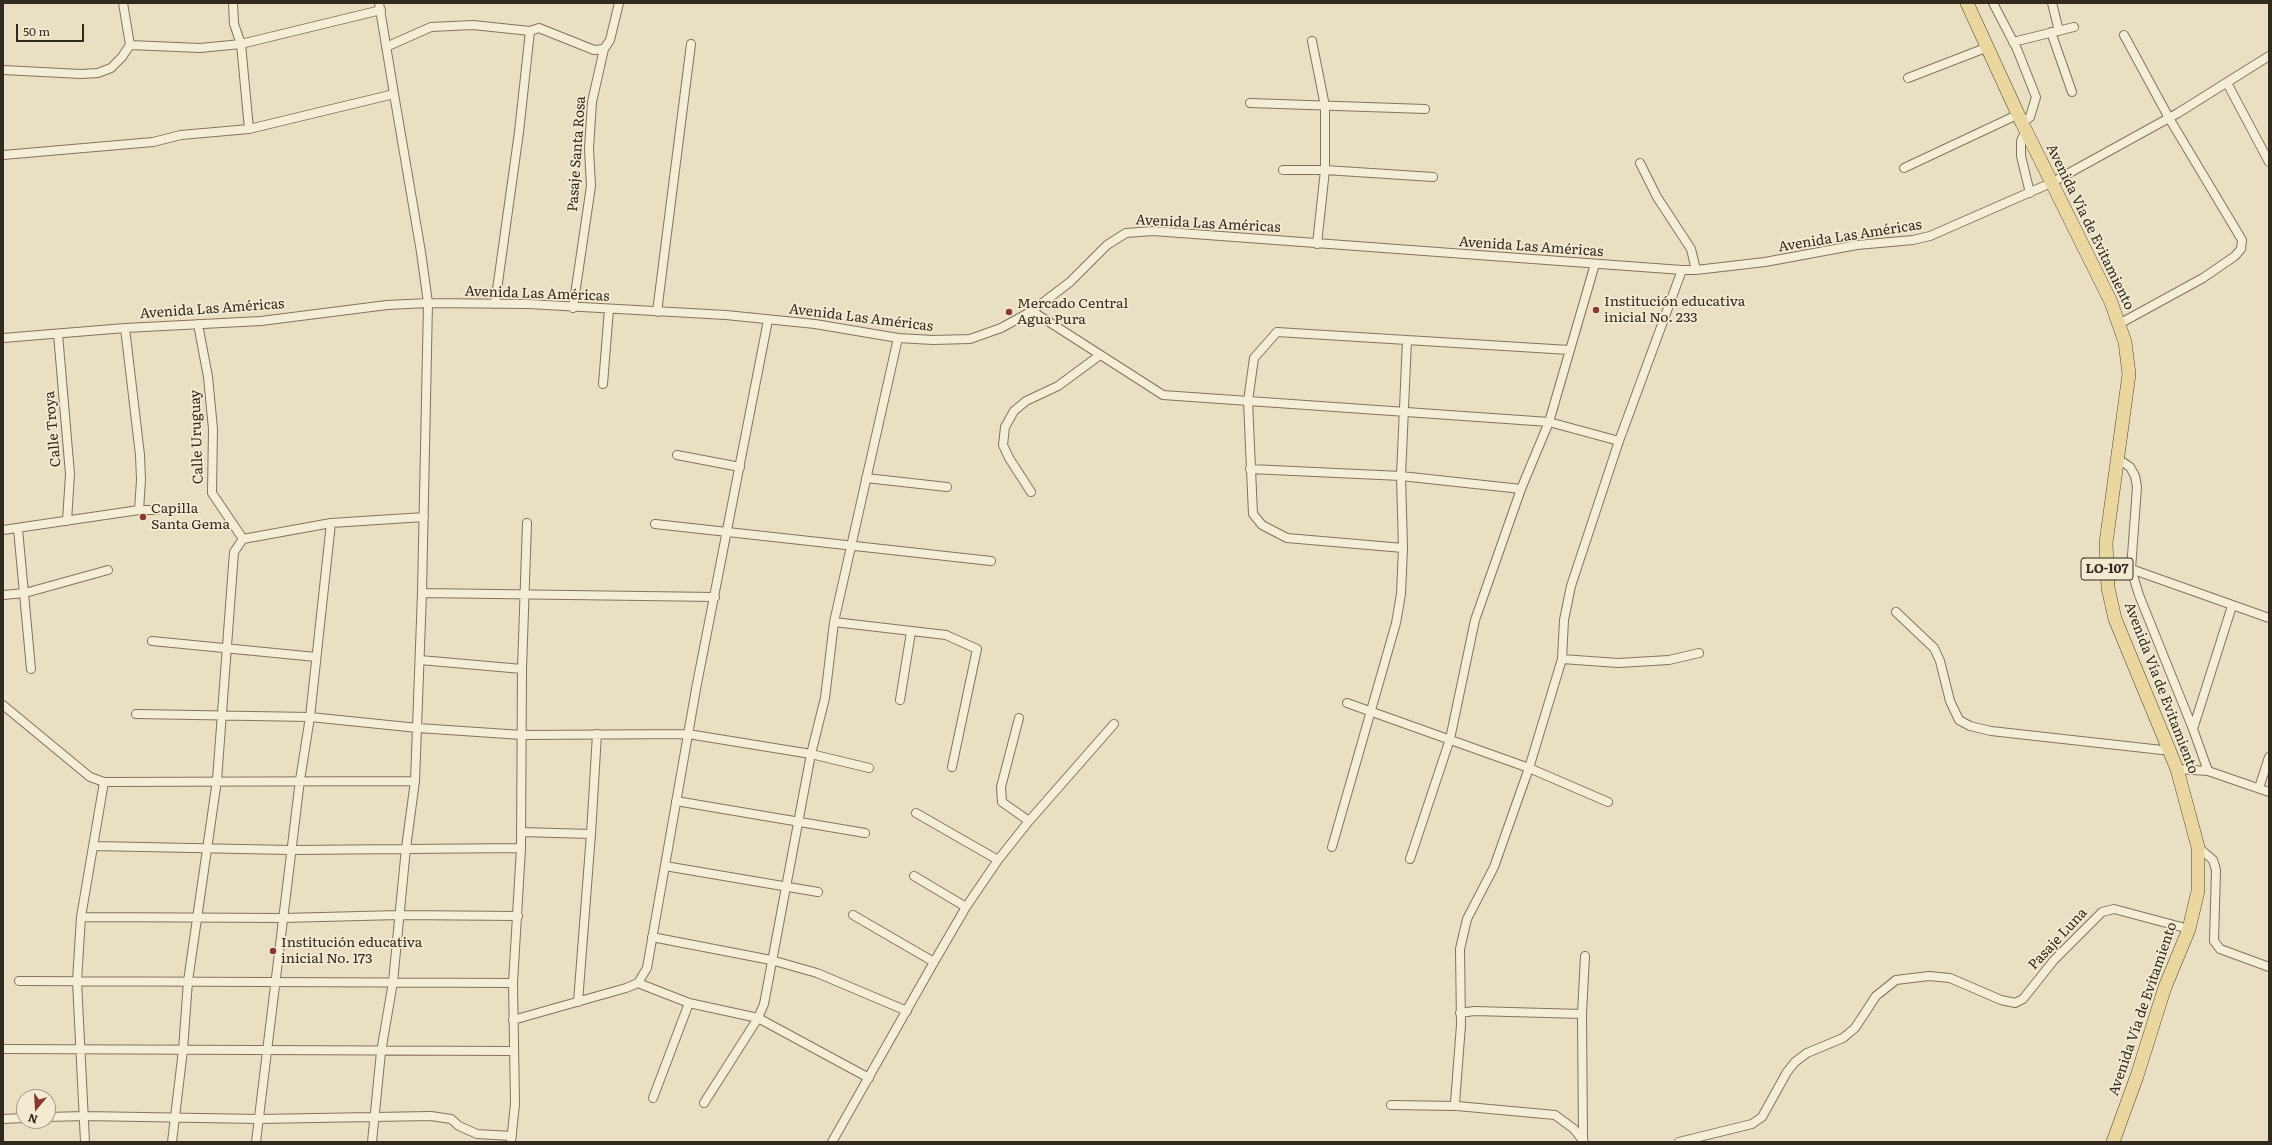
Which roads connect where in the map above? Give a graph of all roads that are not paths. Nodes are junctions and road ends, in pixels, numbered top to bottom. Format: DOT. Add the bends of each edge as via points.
graph roads {
  1 [pos="123,3"];
  2 [pos="233,3"];
  3 [pos="619,3"];
  4 [pos="1967,3"];
  5 [pos="1993,3"];
  6 [pos="2052,3"];
  7 [pos="380,7"];
  8 [pos="2074,27"];
  9 [pos="530,31"];
  10 [pos="2055,31"];
  11 [pos="2124,35"];
  12 [pos="1312,41"];
  13 [pos="2013,42"];
  14 [pos="241,44"];
  15 [pos="691,44"];
  16 [pos="130,45"];
  17 [pos="386,47"];
  18 [pos="1988,47"];
  19 [pos="604,49"];
  20 [pos="2269,56"];
  21 [pos="3,70"];
  22 [pos="1908,78"];
  23 [pos="2227,82"];
  24 [pos="2072,92"];
  25 [pos="394,94"];
  26 [pos="1250,103"];
  27 [pos="1325,106"];
  28 [pos="1425,109"];
  29 [pos="2169,118"];
  30 [pos="2022,122"];
  31 [pos="249,129"];
  32 [pos="3,155"];
  33 [pos="2269,162"];
  34 [pos="1640,163"];
  35 [pos="1904,168"];
  36 [pos="1283,170"];
  37 [pos="1325,170"];
  38 [pos="1433,177"];
  39 [pos="2051,183"];
  40 [pos="2030,193"];
  41 [pos="1317,244"];
  42 [pos="1595,264"];
  43 [pos="1682,270"];
  44 [pos="1696,270"];
  45 [pos="428,303"];
  46 [pos="495,304"];
  47 [pos="573,308"];
  48 [pos="609,309"];
  49 [pos="1032,311"];
  50 [pos="657,312"];
  51 [pos="768,320"];
  52 [pos="198,324"];
  53 [pos="2119,324"];
  54 [pos="125,328"];
  55 [pos="58,334"];
  56 [pos="3,338"];
  57 [pos="898,338"];
  58 [pos="1407,340"];
  59 [pos="1569,350"];
  60 [pos="1100,354"];
  61 [pos="603,384"];
  62 [pos="1248,401"];
  63 [pos="1404,412"];
  64 [pos="1549,422"];
  65 [pos="1619,441"];
  66 [pos="677,455"];
  67 [pos="2118,459"];
  68 [pos="740,467"];
  69 [pos="1250,469"];
  70 [pos="1402,476"];
  71 [pos="866,478"];
  72 [pos="947,487"];
  73 [pos="1521,489"];
  74 [pos="1031,492"];
  75 [pos="138,510"];
  76 [pos="157,510"];
  77 [pos="424,517"];
  78 [pos="66,522"];
  79 [pos="331,523"];
  80 [pos="527,523"];
  81 [pos="656,524"];
  82 [pos="18,529"];
  83 [pos="3,530"];
  84 [pos="728,531"];
  85 [pos="243,540"];
  86 [pos="852,546"];
  87 [pos="1403,548"];
  88 [pos="991,561"];
  89 [pos="2106,565"];
  90 [pos="2131,569"];
  91 [pos="108,570"];
  92 [pos="25,592"];
  93 [pos="422,592"];
  94 [pos="525,594"];
  95 [pos="3,595"];
  96 [pos="715,597"];
  97 [pos="2232,606"];
  98 [pos="1896,612"];
  99 [pos="2269,618"];
  100 [pos="834,622"];
  101 [pos="911,632"];
  102 [pos="152,641"];
  103 [pos="228,648"];
  104 [pos="1699,653"];
  105 [pos="316,656"];
  106 [pos="1562,659"];
  107 [pos="420,660"];
  108 [pos="31,669"];
  109 [pos="522,669"];
  110 [pos="900,700"];
  111 [pos="1347,703"];
  112 [pos="3,705"];
  113 [pos="1371,710"];
  114 [pos="136,714"];
  115 [pos="223,715"];
  116 [pos="310,717"];
  117 [pos="1019,718"];
  118 [pos="1114,724"];
  119 [pos="418,728"];
  120 [pos="2193,729"];
  121 [pos="597,734"];
  122 [pos="688,734"];
  123 [pos="522,735"];
  124 [pos="1450,739"];
  125 [pos="2171,750"];
  126 [pos="811,754"];
  127 [pos="2269,757"];
  128 [pos="952,767"];
  129 [pos="869,768"];
  130 [pos="1529,768"];
  131 [pos="2177,769"];
  132 [pos="2208,771"];
  133 [pos="217,780"];
  134 [pos="300,780"];
  135 [pos="415,781"];
  136 [pos="104,782"];
  137 [pos="2259,788"];
  138 [pos="2269,792"];
  139 [pos="676,801"];
  140 [pos="1608,802"];
  141 [pos="916,813"];
  142 [pos="1029,821"];
  143 [pos="798,822"];
  144 [pos="521,832"];
  145 [pos="864,833"];
  146 [pos="591,834"];
  147 [pos="92,846"];
  148 [pos="1332,847"];
  149 [pos="208,848"];
  150 [pos="406,848"];
  151 [pos="521,848"];
  152 [pos="2198,848"];
  153 [pos="291,850"];
  154 [pos="1410,859"];
  155 [pos="998,860"];
  156 [pos="665,866"];
  157 [pos="914,876"];
  158 [pos="786,887"];
  159 [pos="818,892"];
  160 [pos="966,907"];
  161 [pos="399,915"];
  162 [pos="853,915"];
  163 [pos="518,916"];
  164 [pos="81,917"];
  165 [pos="196,917"];
  166 [pos="283,918"];
  167 [pos="2189,929"];
  168 [pos="652,937"];
  169 [pos="1585,956"];
  170 [pos="771,960"];
  171 [pos="934,962"];
  172 [pos="2269,967"];
  173 [pos="19,981"];
  174 [pos="77,981"];
  175 [pos="188,981"];
  176 [pos="393,982"];
  177 [pos="276,983"];
  178 [pos="513,983"];
  179 [pos="638,983"];
  180 [pos="578,1002"];
  181 [pos="689,1003"];
  182 [pos="907,1011"];
  183 [pos="1460,1013"];
  184 [pos="1582,1014"];
  185 [pos="758,1018"];
  186 [pos="513,1020"];
  187 [pos="3,1049"];
  188 [pos="183,1050"];
  189 [pos="80,1051"];
  190 [pos="267,1051"];
  191 [pos="513,1051"];
  192 [pos="381,1052"];
  193 [pos="869,1078"];
  194 [pos="653,1098"];
  195 [pos="704,1104"];
  196 [pos="1391,1105"];
  197 [pos="1457,1106"];
  198 [pos="84,1116"];
  199 [pos="56,1117"];
  200 [pos="175,1117"];
  201 [pos="16,1118"];
  202 [pos="375,1118"];
  203 [pos="3,1119"];
  204 [pos="258,1120"];
  205 [pos="511,1139"];
  206 [pos="1583,1141"];
  207 [pos="85,1142"];
  208 [pos="172,1142"];
  209 [pos="256,1142"];
  210 [pos="372,1142"];
  211 [pos="832,1142"];
  212 [pos="1679,1142"];
  213 [pos="2113,1142"];
  1 -- 16 [label="street"];
  2 -- 14 [label="street" via="234,24"];
  3 -- 19 [label="street, Pasaje Santa Rosa" via="610,40"];
  4 -- 18 [label="main road, Avenida Vía de Evitamiento / LO-107"];
  5 -- 13 [label="street"];
  6 -- 10 [label="street"];
  7 -- 14 [label="street"];
  7 -- 17 [label="street"];
  8 -- 10 [label="street"];
  9 -- 17 [label="street" via="473,25 431,27"];
  9 -- 19 [label="street" via="539,28 594,50"];
  9 -- 46 [label="street"];
  10 -- 13 [label="street"];
  10 -- 24 [label="street"];
  11 -- 29 [label="street"];
  12 -- 27 [label="street"];
  13 -- 30 [label="street" via="2036,97 2030,117"];
  14 -- 16 [label="street" via="200,48"];
  14 -- 31 [label="street"];
  15 -- 50 [label="street"];
  16 -- 21 [label="street" via="111,68 98,73"];
  17 -- 25 [label="street"];
  18 -- 22 [label="street"];
  18 -- 30 [label="main road, Avenida Vía de Evitamiento / LO-107"];
  19 -- 47 [label="street, Pasaje Santa Rosa" via="592,102 591,186"];
  20 -- 23 [label="street, Avenida Las Américas"];
  23 -- 29 [label="street, Avenida Las Américas"];
  23 -- 33 [label="street"];
  25 -- 31 [label="street"];
  25 -- 45 [label="street"];
  26 -- 27 [label="street"];
  27 -- 28 [label="street"];
  27 -- 37 [label="street"];
  29 -- 39 [label="street, Avenida Las Américas"];
  29 -- 53 [label="street" via="2242,240 2241,249 2203,278"];
  30 -- 35 [label="street"];
  30 -- 39 [label="main road, Avenida Vía de Evitamiento / LO-107"];
  30 -- 40 [label="street" via="2021,156"];
  31 -- 32 [label="street" via="181,135 153,142"];
  34 -- 44 [label="street" via="1657,197 1690,249"];
  36 -- 37 [label="street"];
  37 -- 38 [label="street"];
  37 -- 41 [label="street"];
  39 -- 40 [label="street, Avenida Las Américas"];
  39 -- 53 [label="main road, Avenida Vía de Evitamiento / LO-107"];
  40 -- 44 [label="street, Avenida Las Américas" via="1930,236 1913,240 1857,245 1765,262"];
  41 -- 42 [label="street, Avenida Las Américas"];
  41 -- 49 [label="street, Avenida Las Américas" via="1153,231 1126,233 1107,245 1070,282"];
  42 -- 43 [label="street, Avenida Las Américas"];
  42 -- 59 [label="street"];
  43 -- 44 [label="street, Avenida Las Américas"];
  43 -- 65 [label="street"];
  45 -- 46 [label="street, Avenida Las Américas"];
  45 -- 52 [label="street, Avenida Las Américas" via="387,305 261,321"];
  45 -- 77 [label="street"];
  46 -- 47 [label="street, Avenida Las Américas"];
  47 -- 48 [label="street, Avenida Las Américas"];
  48 -- 50 [label="street, Avenida Las Américas"];
  48 -- 61 [label="street"];
  49 -- 57 [label="street, Avenida Las Américas" via="1001,328 970,339"];
  49 -- 60 [label="street"];
  50 -- 51 [label="street, Avenida Las Américas"];
  51 -- 57 [label="street, Avenida Las Américas" via="815,324"];
  51 -- 68 [label="street"];
  52 -- 54 [label="street, Avenida Las Américas"];
  52 -- 85 [label="street, Calle Uruguay" via="208,377 213,429 212,493"];
  53 -- 67 [label="main road, Avenida Vía de Evitamiento / LO-107" via="2125,342 2129,374"];
  54 -- 55 [label="street, Avenida Las Américas"];
  54 -- 75 [label="street" via="140,455"];
  55 -- 56 [label="street, Avenida Las Américas"];
  55 -- 78 [label="street, Calle Troya" via="70,474"];
  57 -- 71 [label="street"];
  58 -- 59 [label="street"];
  58 -- 62 [label="street" via="1277,332 1254,358"];
  58 -- 63 [label="street"];
  59 -- 64 [label="street"];
  60 -- 62 [label="street" via="1163,395"];
  60 -- 74 [label="street" via="1058,386 1026,401 1014,411 1005,427 1003,445"];
  62 -- 63 [label="street"];
  62 -- 69 [label="street"];
  63 -- 64 [label="street"];
  63 -- 70 [label="street"];
  64 -- 65 [label="street"];
  64 -- 73 [label="street"];
  65 -- 106 [label="street" via="1571,586 1564,620"];
  66 -- 68 [label="street"];
  67 -- 89 [label="main road, Avenida Vía de Evitamiento / LO-107" via="2106,542"];
  67 -- 90 [label="street" via="2130,468 2137,487"];
  68 -- 84 [label="street"];
  69 -- 70 [label="street"];
  69 -- 87 [label="street" via="1253,514 1262,525 1281,536"];
  70 -- 73 [label="street"];
  70 -- 87 [label="street"];
  71 -- 72 [label="street"];
  71 -- 86 [label="street"];
  73 -- 124 [label="street" via="1475,620"];
  75 -- 76 [label="street"];
  75 -- 78 [label="street"];
  77 -- 79 [label="street"];
  77 -- 93 [label="street"];
  78 -- 82 [label="street"];
  79 -- 85 [label="street"];
  79 -- 105 [label="street"];
  80 -- 94 [label="street"];
  81 -- 84 [label="street"];
  82 -- 83 [label="street"];
  82 -- 92 [label="street"];
  84 -- 86 [label="street"];
  84 -- 96 [label="street"];
  85 -- 103 [label="street" via="234,552"];
  86 -- 88 [label="street"];
  86 -- 100 [label="street"];
  87 -- 113 [label="street" via="1396,623"];
  89 -- 90 [label="street"];
  89 -- 125 [label="main road, Avenida Vía de Evitamiento / LO-107" via="2115,619"];
  90 -- 97 [label="street"];
  90 -- 120 [label="street"];
  91 -- 92 [label="street"];
  92 -- 95 [label="street"];
  92 -- 108 [label="street"];
  93 -- 94 [label="street"];
  93 -- 107 [label="street"];
  94 -- 96 [label="street"];
  94 -- 109 [label="street"];
  96 -- 122 [label="street"];
  97 -- 99 [label="street"];
  97 -- 120 [label="street"];
  98 -- 125 [label="street" via="1934,648 1950,701 1960,720 1970,726 1991,731"];
  100 -- 101 [label="street"];
  100 -- 126 [label="street" via="825,698"];
  101 -- 110 [label="street"];
  101 -- 128 [label="street" via="946,635 976,650"];
  102 -- 103 [label="street"];
  103 -- 105 [label="street"];
  103 -- 115 [label="street"];
  104 -- 106 [label="street" via="1669,660 1638,662"];
  105 -- 116 [label="street"];
  106 -- 130 [label="street"];
  107 -- 109 [label="street"];
  107 -- 119 [label="street"];
  109 -- 123 [label="street"];
  111 -- 113 [label="street"];
  112 -- 136 [label="street" via="90,777"];
  113 -- 124 [label="street"];
  113 -- 148 [label="street"];
  114 -- 115 [label="street"];
  115 -- 116 [label="street"];
  115 -- 133 [label="street"];
  116 -- 119 [label="street"];
  116 -- 134 [label="street"];
  117 -- 142 [label="street" via="1001,787 1002,802"];
  118 -- 142 [label="street"];
  119 -- 123 [label="street"];
  119 -- 135 [label="street"];
  120 -- 132 [label="street"];
  121 -- 122 [label="street"];
  121 -- 123 [label="street"];
  121 -- 146 [label="street"];
  122 -- 126 [label="street"];
  122 -- 139 [label="street"];
  123 -- 144 [label="street"];
  124 -- 130 [label="street"];
  124 -- 154 [label="street"];
  125 -- 131 [label="main road, Avenida Vía de Evitamiento / LO-107"];
  126 -- 129 [label="street"];
  126 -- 143 [label="street"];
  127 -- 137 [label="street"];
  130 -- 140 [label="street"];
  130 -- 183 [label="street" via="1494,867 1467,919 1460,949"];
  131 -- 132 [label="street"];
  131 -- 152 [label="main road, Avenida Vía de Evitamiento / LO-107"];
  132 -- 137 [label="street"];
  133 -- 134 [label="street"];
  133 -- 136 [label="street"];
  133 -- 149 [label="street"];
  134 -- 135 [label="street"];
  134 -- 153 [label="street"];
  135 -- 150 [label="street"];
  136 -- 147 [label="street"];
  137 -- 138 [label="street"];
  139 -- 143 [label="street"];
  139 -- 156 [label="street"];
  141 -- 155 [label="street"];
  142 -- 155 [label="street"];
  143 -- 145 [label="street"];
  143 -- 158 [label="street"];
  144 -- 146 [label="street"];
  144 -- 151 [label="street"];
  146 -- 180 [label="street"];
  147 -- 149 [label="street"];
  147 -- 164 [label="street"];
  149 -- 153 [label="street"];
  149 -- 165 [label="street"];
  150 -- 151 [label="street"];
  150 -- 153 [label="street"];
  150 -- 161 [label="street"];
  151 -- 163 [label="street"];
  152 -- 167 [label="main road, Avenida Vía de Evitamiento / LO-107" via="2198,891"];
  152 -- 172 [label="street" via="2213,860 2216,870 2214,941 2220,948"];
  153 -- 166 [label="street"];
  155 -- 160 [label="street"];
  156 -- 158 [label="street"];
  156 -- 168 [label="street"];
  157 -- 160 [label="street"];
  158 -- 159 [label="street"];
  158 -- 170 [label="street"];
  160 -- 171 [label="street"];
  161 -- 163 [label="street"];
  161 -- 166 [label="street"];
  161 -- 176 [label="street"];
  162 -- 171 [label="street"];
  163 -- 178 [label="street"];
  164 -- 165 [label="street"];
  164 -- 174 [label="street"];
  165 -- 166 [label="street"];
  165 -- 175 [label="street"];
  166 -- 177 [label="street"];
  167 -- 212 [label="street, Pasaje Luna" via="2114,910 2102,912 2054,960 2023,999 2015,1003 1950,978 1929,976 1896,980 1876,996 1855,1028 1843,1038 1807,1053 1795,1062 1762,1117 1752,1124"];
  167 -- 213 [label="main road, Avenida Vía de Evitamiento / LO-107" via="2165,987"];
  168 -- 170 [label="street"];
  168 -- 179 [label="street" via="647,968"];
  169 -- 184 [label="street"];
  170 -- 182 [label="street" via="816,973"];
  170 -- 185 [label="street" via="764,1004"];
  171 -- 182 [label="street"];
  173 -- 174 [label="street"];
  174 -- 175 [label="street"];
  174 -- 189 [label="street"];
  175 -- 177 [label="street"];
  175 -- 188 [label="street"];
  176 -- 177 [label="street"];
  176 -- 178 [label="street"];
  176 -- 192 [label="street"];
  177 -- 190 [label="street"];
  178 -- 186 [label="street"];
  179 -- 180 [label="street"];
  179 -- 181 [label="street"];
  180 -- 186 [label="street"];
  181 -- 185 [label="street"];
  181 -- 194 [label="street"];
  182 -- 193 [label="street"];
  183 -- 184 [label="street"];
  183 -- 197 [label="street" via="1455,1103"];
  184 -- 206 [label="street"];
  185 -- 193 [label="street"];
  185 -- 195 [label="street"];
  186 -- 191 [label="street"];
  187 -- 189 [label="street"];
  188 -- 189 [label="street"];
  188 -- 190 [label="street"];
  188 -- 200 [label="street"];
  189 -- 198 [label="street"];
  190 -- 192 [label="street"];
  190 -- 204 [label="street"];
  191 -- 192 [label="street"];
  191 -- 205 [label="street" via="515,1104"];
  192 -- 202 [label="street"];
  193 -- 211 [label="street"];
  196 -- 197 [label="street"];
  197 -- 206 [label="street" via="1555,1115 1574,1129"];
  198 -- 199 [label="street"];
  198 -- 200 [label="street"];
  198 -- 207 [label="street"];
  200 -- 204 [label="street"];
  200 -- 208 [label="street"];
  201 -- 203 [label="street"];
  202 -- 204 [label="street"];
  202 -- 205 [label="street" via="444,1116 476,1134"];
  202 -- 210 [label="street"];
  204 -- 209 [label="street"];
}
